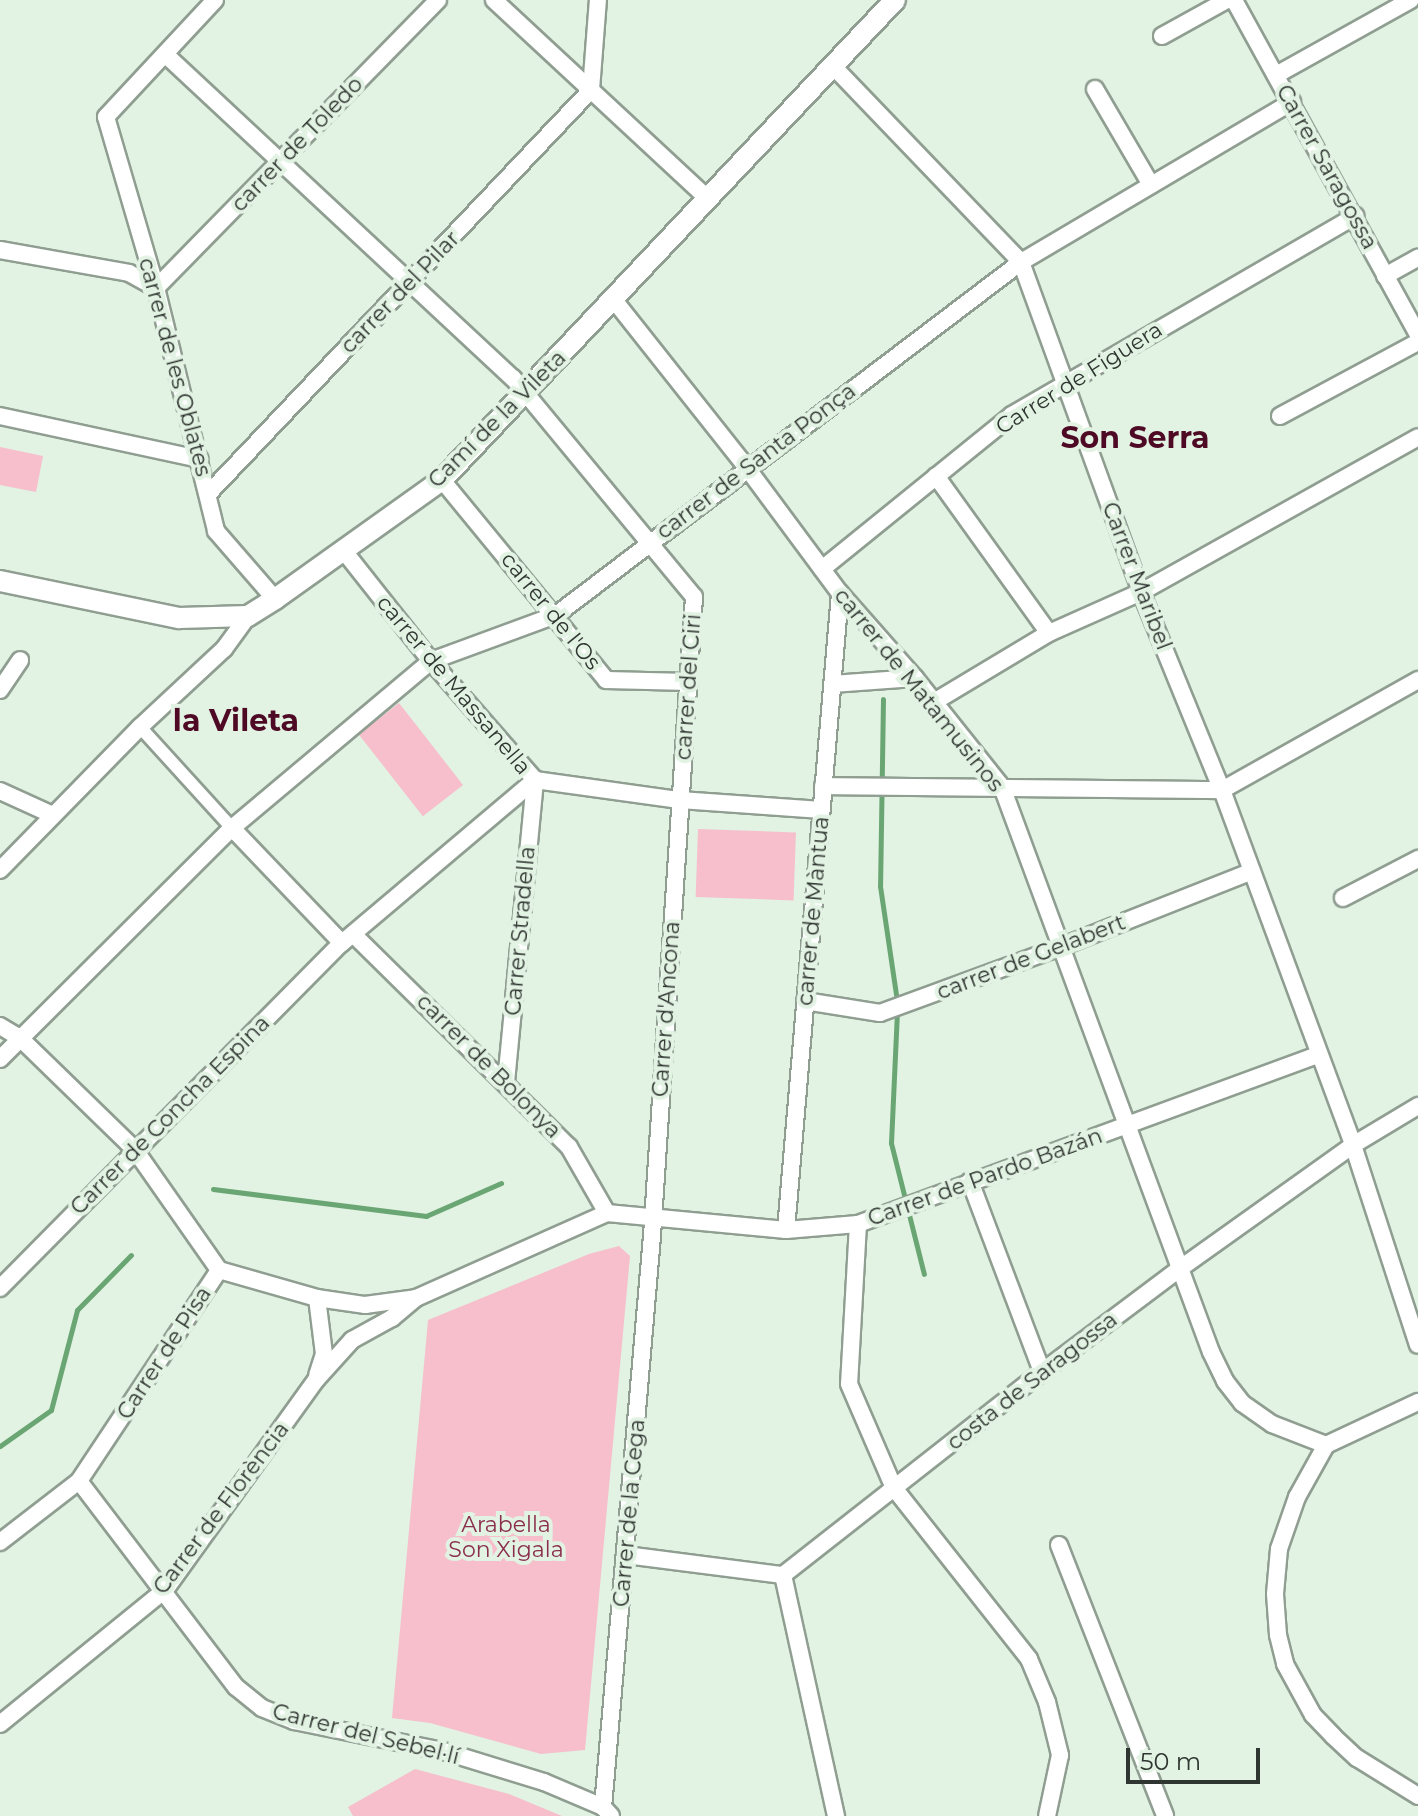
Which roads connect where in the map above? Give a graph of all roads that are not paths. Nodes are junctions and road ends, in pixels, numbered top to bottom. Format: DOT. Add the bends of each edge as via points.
graph roads {
  1 [pos="215,0"];
  2 [pos="438,0"];
  3 [pos="494,0"];
  4 [pos="598,0"];
  5 [pos="895,0"];
  6 [pos="1227,0"];
  7 [pos="1234,0"];
  8 [pos="1411,0"];
  9 [pos="1162,36"];
  10 [pos="165,54"];
  11 [pos="832,65"];
  12 [pos="1276,75"];
  13 [pos="1095,89"];
  14 [pos="591,90"];
  15 [pos="1292,102"];
  16 [pos="282,161"];
  17 [pos="1151,185"];
  18 [pos="706,197"];
  19 [pos="1355,216"];
  20 [pos="0,250"];
  21 [pos="1418,258"];
  22 [pos="1021,262"];
  23 [pos="1385,276"];
  24 [pos="409,283"];
  25 [pos="156,288"];
  26 [pos="614,300"];
  27 [pos="1418,335"];
  28 [pos="1418,342"];
  29 [pos="1064,383"];
  30 [pos="526,393"];
  31 [pos="0,416"];
  32 [pos="1280,416"];
  33 [pos="1418,437"];
  34 [pos="199,459"];
  35 [pos="747,468"];
  36 [pos="936,476"];
  37 [pos="442,480"];
  38 [pos="208,494"];
  39 [pos="648,543"];
  40 [pos="344,551"];
  41 [pos="822,569"];
  42 [pos="0,581"];
  43 [pos="1141,592"];
  44 [pos="840,593"];
  45 [pos="275,599"];
  46 [pos="556,615"];
  47 [pos="248,616"];
  48 [pos="1049,633"];
  49 [pos="20,660"];
  50 [pos="431,661"];
  51 [pos="915,678"];
  52 [pos="1418,680"];
  53 [pos="689,682"];
  54 [pos="832,684"];
  55 [pos="0,690"];
  56 [pos="934,702"];
  57 [pos="140,727"];
  58 [pos="535,780"];
  59 [pos="823,786"];
  60 [pos="1002,787"];
  61 [pos="1222,790"];
  62 [pos="0,791"];
  63 [pos="680,800"];
  64 [pos="822,810"];
  65 [pos="53,815"];
  66 [pos="232,828"];
  67 [pos="1418,859"];
  68 [pos="0,870"];
  69 [pos="1252,871"];
  70 [pos="1343,898"];
  71 [pos="348,938"];
  72 [pos="1063,946"];
  73 [pos="805,1001"];
  74 [pos="0,1026"];
  75 [pos="20,1038"];
  76 [pos="1319,1054"];
  77 [pos="0,1059"];
  78 [pos="506,1082"];
  79 [pos="1418,1106"];
  80 [pos="1127,1125"];
  81 [pos="1353,1145"];
  82 [pos="135,1150"];
  83 [pos="970,1181"];
  84 [pos="607,1213"];
  85 [pos="651,1219"];
  86 [pos="858,1224"];
  87 [pos="786,1230"];
  88 [pos="1182,1267"];
  89 [pos="219,1270"];
  90 [pos="0,1288"];
  91 [pos="317,1298"];
  92 [pos="416,1298"];
  93 [pos="1418,1345"];
  94 [pos="1042,1372"];
  95 [pos="316,1380"];
  96 [pos="1418,1402"];
  97 [pos="1326,1445"];
  98 [pos="79,1481"];
  99 [pos="894,1488"];
  100 [pos="0,1542"];
  101 [pos="1059,1545"];
  102 [pos="626,1555"];
  103 [pos="783,1575"];
  104 [pos="165,1590"];
  105 [pos="0,1724"];
  106 [pos="1418,1796"];
  107 [pos="607,1812"];
  108 [pos="836,1816"];
  109 [pos="1047,1816"];
  110 [pos="1165,1816"];
  1 -- 10 [label="street"];
  2 -- 16 [label="street, carrer de Toledo"];
  3 -- 14 [label="street"];
  4 -- 14 [label="street"];
  5 -- 11 [label="street, Camí de la Vileta"];
  6 -- 9 [label="street"];
  7 -- 12 [label="street, Carrer Saragossa"];
  8 -- 12 [label="street"];
  10 -- 16 [label="street, carrer del Ciri"];
  10 -- 25 [label="street, carrer de les Oblates" via="106,117"];
  11 -- 18 [label="street, Camí de la Vileta"];
  11 -- 22 [label="street, Carrer Maribel"];
  12 -- 15 [label="street, Carrer Saragossa"];
  13 -- 17 [label="street"];
  14 -- 18 [label="street"];
  14 -- 24 [label="street, carrer del Pilar"];
  15 -- 17 [label="street, carrer de Santa Ponça"];
  15 -- 19 [label="street, Carrer Saragossa"];
  16 -- 24 [label="street, carrer del Ciri"];
  16 -- 25 [label="street, carrer de Toledo"];
  17 -- 22 [label="street, carrer de Santa Ponça"];
  18 -- 26 [label="street, Camí de la Vileta"];
  19 -- 23 [label="street, Carrer Saragossa"];
  19 -- 29 [label="street, Carrer de Figuera"];
  20 -- 25 [label="street" via="129,273"];
  21 -- 23 [label="street"];
  22 -- 29 [label="street, Carrer Maribel"];
  22 -- 35 [label="street, carrer de Santa Ponça"];
  23 -- 27 [label="street, Carrer Saragossa"];
  24 -- 30 [label="street, carrer del Ciri"];
  24 -- 38 [label="street, carrer del Pilar"];
  25 -- 34 [label="street, carrer de les Oblates"];
  26 -- 30 [label="street, Camí de la Vileta"];
  26 -- 35 [label="street, carrer de Matamusinos"];
  28 -- 32 [label="street"];
  29 -- 36 [label="street, Carrer de Figuera" via="1012,415"];
  29 -- 43 [label="street, Carrer Maribel"];
  30 -- 37 [label="street, Camí de la Vileta"];
  30 -- 39 [label="street, carrer del Ciri"];
  31 -- 34 [label="street"];
  33 -- 43 [label="street"];
  34 -- 38 [label="street, carrer de les Oblates"];
  35 -- 39 [label="street, carrer de Santa Ponça"];
  35 -- 41 [label="street, carrer de Matamusinos"];
  36 -- 41 [label="street, Carrer de Figuera"];
  36 -- 48 [label="street"];
  37 -- 40 [label="street, Camí de la Vileta"];
  37 -- 46 [label="street, carrer de l'Os"];
  38 -- 45 [label="street, carrer de les Oblates" via="216,531"];
  39 -- 46 [label="street, carrer de Santa Ponça"];
  39 -- 53 [label="street, carrer del Ciri" via="694,597"];
  40 -- 45 [label="street, Camí de la Vileta"];
  40 -- 50 [label="street, carrer de Massanella"];
  41 -- 44 [label="street, carrer de Matamusinos"];
  42 -- 47 [label="street" via="179,618"];
  43 -- 48 [label="street"];
  43 -- 61 [label="street, Carrer Maribel"];
  44 -- 51 [label="street, carrer de Matamusinos"];
  44 -- 54 [label="street, carrer de Màntua"];
  45 -- 47 [label="street, Camí de la Vileta"];
  46 -- 50 [label="street, carrer de Santa Ponça"];
  46 -- 53 [label="street, carrer de l'Os" via="606,680"];
  47 -- 57 [label="street, Camí de la Vileta" via="224,649"];
  48 -- 56 [label="street"];
  49 -- 55 [label="street"];
  50 -- 58 [label="street, carrer de Massanella"];
  50 -- 66 [label="street, carrer de Santa Ponça"];
  51 -- 54 [label="street"];
  51 -- 56 [label="street, carrer de Matamusinos"];
  52 -- 61 [label="street"];
  53 -- 63 [label="street, carrer del Ciri"];
  54 -- 59 [label="street, carrer de Màntua"];
  56 -- 60 [label="street, carrer de Matamusinos"];
  57 -- 65 [label="street, Camí de la Vileta"];
  57 -- 66 [label="street"];
  58 -- 63 [label="street, carrer de Massanella"];
  58 -- 71 [label="street, Carrer de Concha Espina"];
  58 -- 78 [label="street, Carrer Stradella"];
  59 -- 60 [label="street"];
  59 -- 64 [label="street, carrer de Màntua"];
  60 -- 61 [label="street"];
  60 -- 72 [label="street, carrer de Matamusinos"];
  61 -- 69 [label="street, Carrer Maribel"];
  62 -- 65 [label="street"];
  63 -- 64 [label="street, carrer de Massanella"];
  63 -- 85 [label="street, Carrer d'Ancona"];
  64 -- 73 [label="street, carrer de Màntua"];
  65 -- 68 [label="street, Camí de la Vileta"];
  66 -- 71 [label="street, carrer de Bolonya"];
  66 -- 75 [label="street, carrer de Santa Ponça"];
  67 -- 70 [label="street"];
  69 -- 72 [label="street, carrer de Gelabert"];
  69 -- 76 [label="street, Carrer Maribel"];
  71 -- 78 [label="street, carrer de Bolonya"];
  71 -- 82 [label="street, Carrer de Concha Espina"];
  72 -- 73 [label="street, carrer de Gelabert" via="886,1011"];
  72 -- 80 [label="street, carrer de Matamusinos"];
  73 -- 87 [label="street, carrer de Màntua"];
  74 -- 75 [label="street"];
  75 -- 77 [label="street, carrer de Santa Ponça"];
  75 -- 82 [label="street"];
  76 -- 80 [label="street, Carrer de Pardo Bazán"];
  76 -- 81 [label="street, Carrer Maribel"];
  78 -- 84 [label="street, carrer de Bolonya" via="569,1147"];
  79 -- 81 [label="street, costa de Saragossa"];
  80 -- 83 [label="street, Carrer de Pardo Bazán"];
  80 -- 88 [label="street, carrer de Matamusinos"];
  81 -- 88 [label="street, costa de Saragossa"];
  81 -- 93 [label="street, Carrer Maribel"];
  82 -- 89 [label="street"];
  82 -- 90 [label="street, Carrer de Concha Espina"];
  83 -- 86 [label="street, Carrer de Pardo Bazán"];
  83 -- 94 [label="street"];
  84 -- 85 [label="street, Carrer de Pardo Bazán"];
  84 -- 92 [label="street"];
  85 -- 87 [label="street, Carrer de Pardo Bazán"];
  85 -- 102 [label="street, Carrer de la Cega"];
  86 -- 87 [label="street, Carrer de Pardo Bazán"];
  86 -- 99 [label="street" via="849,1384"];
  88 -- 94 [label="street, costa de Saragossa"];
  88 -- 97 [label="street, carrer de Matamusinos" via="1211,1352 1242,1403 1272,1424"];
  89 -- 91 [label="street, Carrer de Pisa"];
  89 -- 98 [label="street, Carrer de Pisa"];
  91 -- 92 [label="street, Carrer de Pisa" via="365,1305"];
  91 -- 95 [label="street" via="324,1354"];
  92 -- 95 [label="street, Carrer de Florència" via="352,1340"];
  94 -- 99 [label="street, costa de Saragossa"];
  95 -- 104 [label="street, Carrer de Florència"];
  96 -- 97 [label="street"];
  97 -- 106 [label="street" via="1297,1497 1279,1549 1275,1594 1285,1664 1313,1715 1333,1736 1357,1758"];
  98 -- 100 [label="street, Carrer de Pisa"];
  98 -- 104 [label="street, Carrer del Sebel·lí"];
  99 -- 103 [label="street, costa de Saragossa"];
  99 -- 109 [label="street" via="1029,1659 1060,1755"];
  101 -- 110 [label="street"];
  102 -- 103 [label="street"];
  102 -- 107 [label="street, Carrer de la Cega"];
  103 -- 108 [label="street"];
  104 -- 105 [label="street, Carrer de Florència"];
  104 -- 107 [label="street, Carrer del Sebel·lí" via="236,1687 262,1708 294,1721 443,1751 544,1782"];
}
